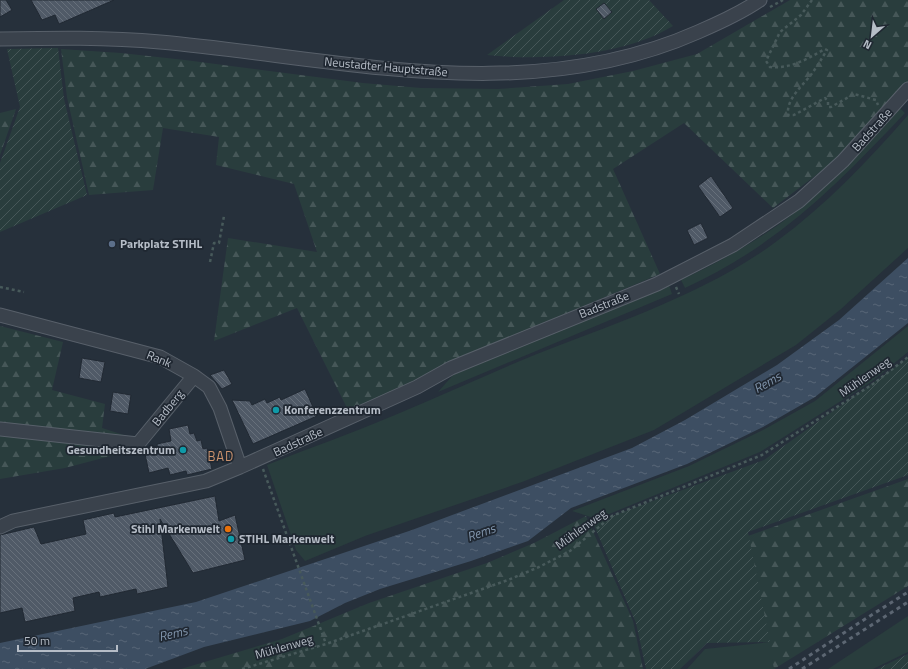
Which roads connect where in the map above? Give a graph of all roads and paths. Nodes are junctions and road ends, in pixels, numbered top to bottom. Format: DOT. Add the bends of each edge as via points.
graph roads {
  1 [pos="760,0"];
  2 [pos="812,0"];
  3 [pos="0,39"];
  4 [pos="908,89"];
  5 [pos="884,117"];
  6 [pos="224,216"];
  7 [pos="210,262"];
  8 [pos="0,287"];
  9 [pos="24,292"];
  10 [pos="0,315"];
  11 [pos="908,357"];
  12 [pos="194,376"];
  13 [pos="0,429"];
  14 [pos="259,460"];
  15 [pos="240,467"];
  16 [pos="0,527"];
  17 [pos="326,644"];
  18 [pos="242,669"];
  1 -- 3 [label="street, Neustadter Hauptstraße" via="710,27 634,56 546,71 496,75 379,69 158,41"];
  2 -- 5 [label="path" via="801,15 780,32 766,61 770,67 783,68 827,50 787,108 788,115 794,115 825,98 831,107 854,94 876,100"];
  4 -- 5 [label="street, Badstraße"];
  5 -- 14 [label="street, Badstraße" via="843,161 799,201 733,245 657,284 451,368 417,387"];
  6 -- 7 [label="path" via="219,244 214,243"];
  8 -- 9 [label="path"];
  10 -- 12 [label="street, Rank" via="160,357"];
  11 -- 17 [label="path, Mühlenweg" via="873,384 762,455 612,516 570,551 539,567"];
  12 -- 13 [label="street, Badberg" via="138,444"];
  12 -- 15 [label="street, Rank" via="209,387 220,408"];
  14 -- 15 [label="street"];
  14 -- 17 [label="path"];
  15 -- 16 [label="street" via="206,481 13,521"];
  17 -- 18 [label="path, Mühlenweg"];
}
